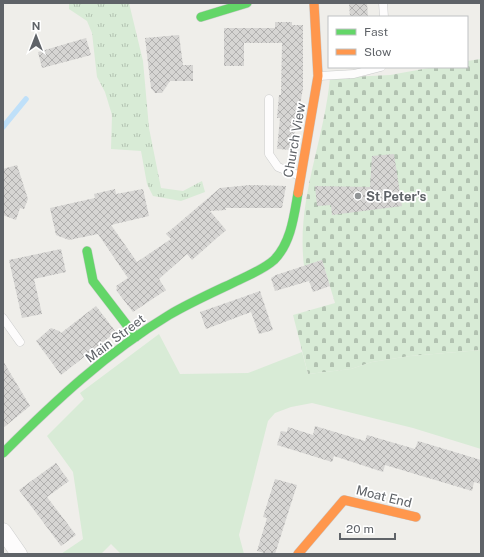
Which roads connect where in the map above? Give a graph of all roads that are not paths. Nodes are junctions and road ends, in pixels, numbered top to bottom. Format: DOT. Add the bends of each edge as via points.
graph roads {
  1 [pos="247,3"];
  2 [pos="314,3"];
  3 [pos="384,3"];
  4 [pos="384,16"];
  5 [pos="201,17"];
  6 [pos="377,68"];
  7 [pos="318,76"];
  8 [pos="269,99"];
  9 [pos="301,176"];
  10 [pos="87,251"];
  11 [pos="261,269"];
  12 [pos="3,318"];
  13 [pos="136,337"];
  14 [pos="20,342"];
  15 [pos="3,453"];
  16 [pos="416,518"];
  17 [pos="3,531"];
  18 [pos="19,554"];
  19 [pos="298,554"];
  1 -- 5 [label="street"];
  2 -- 7 [label="street, Church View"];
  3 -- 4 [label="lane"];
  6 -- 7 [label="lane" via="354,74"];
  7 -- 9 [label="street, Church View"];
  8 -- 9 [label="lane" via="268,146 271,158 278,167"];
  9 -- 11 [label="street, Church View" via="287,241 273,260"];
  10 -- 13 [label="street" via="93,281"];
  11 -- 13 [label="street, Main Street" via="185,306"];
  12 -- 14 [label="lane"];
  13 -- 15 [label="street, Main Street" via="35,420"];
  16 -- 19 [label="street, Moat End" via="344,500"];
  17 -- 18 [label="street"];
}
